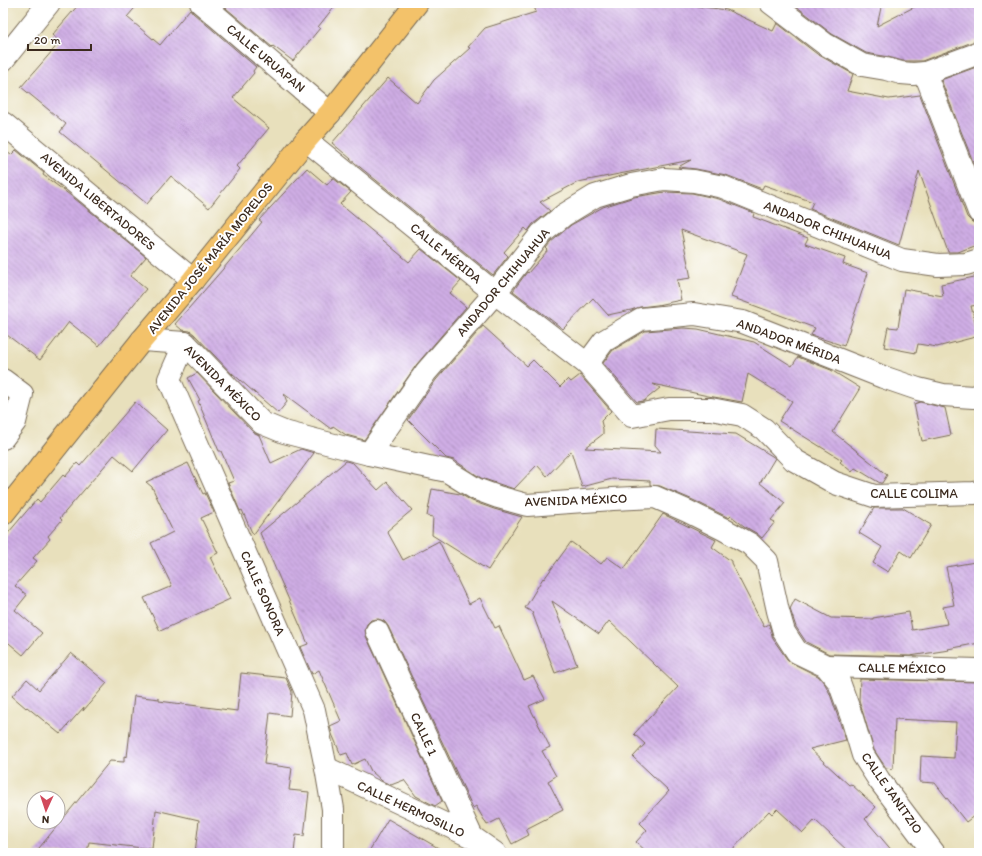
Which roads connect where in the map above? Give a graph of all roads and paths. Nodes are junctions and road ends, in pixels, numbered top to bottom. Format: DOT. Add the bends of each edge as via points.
graph roads {
  1 [pos="49,3"];
  2 [pos="201,3"];
  3 [pos="417,3"];
  4 [pos="773,3"];
  5 [pos="979,53"];
  6 [pos="3,60"];
  7 [pos="925,73"];
  8 [pos="330,112"];
  9 [pos="3,123"];
  10 [pos="306,140"];
  11 [pos="979,212"];
  12 [pos="979,260"];
  13 [pos="193,280"];
  14 [pos="495,293"];
  15 [pos="142,340"];
  16 [pos="185,343"];
  17 [pos="587,364"];
  18 [pos="3,380"];
  19 [pos="979,395"];
  20 [pos="3,438"];
  21 [pos="370,454"];
  22 [pos="979,492"];
  23 [pos="3,514"];
  24 [pos="377,631"];
  25 [pos="826,666"];
  26 [pos="979,670"];
  27 [pos="326,768"];
  28 [pos="472,837"];
  29 [pos="333,853"];
  30 [pos="495,853"];
  31 [pos="934,853"];
  1 -- 6 [label="street"];
  2 -- 8 [label="street, CALLE URUAPAN"];
  3 -- 8 [label="main road, AVENIDA JOSÉ MARÍA MORELOS"];
  4 -- 7 [label="street" via="826,44 862,65 901,74"];
  5 -- 7 [label="street"];
  7 -- 11 [label="street"];
  8 -- 10 [label="main road, AVENIDA JOSÉ MARÍA MORELOS"];
  9 -- 13 [label="street, AVENIDA LIBERTADORES"];
  10 -- 13 [label="main road, AVENIDA JOSÉ MARÍA MORELOS"];
  10 -- 14 [label="street, CALLE MÉRIDA"];
  12 -- 14 [label="street, ANDADOR CHIHUAHUA" via="966,264 938,265 902,260 723,187 694,181 664,179 595,196 564,215 541,234"];
  13 -- 15 [label="main road, AVENIDA JOSÉ MARÍA MORELOS"];
  14 -- 17 [label="street, CALLE MÉRIDA"];
  14 -- 21 [label="street, ANDADOR CHIHUAHUA" via="426,372"];
  15 -- 16 [label="street, AVENIDA MÉXICO"];
  15 -- 23 [label="main road, AVENIDA JOSÉ MARÍA MORELOS"];
  16 -- 21 [label="street, AVENIDA MÉXICO" via="262,423 284,432"];
  16 -- 27 [label="street, CALLE SONORA" via="169,379 314,710"];
  17 -- 19 [label="street, ANDADOR MÉRIDA" via="604,341 641,319 694,314 743,322 918,389 943,395"];
  17 -- 22 [label="street, CALLE COLIMA" via="632,416 669,410 711,408 742,415 764,429 794,460 835,483 874,496"];
  18 -- 20 [label="street" via="22,394 16,422"];
  21 -- 25 [label="street, AVENIDA MÉXICO" via="447,471 476,489 527,505 655,497 687,511 750,544 766,562 784,632 797,652"];
  24 -- 28 [label="street, CALLE 1"];
  25 -- 26 [label="street, CALLE MÉXICO"];
  25 -- 31 [label="street, CALLE JANITZIO" via="839,682 863,755"];
  27 -- 28 [label="street, CALLE HERMOSILLO"];
  27 -- 29 [label="street, CALLE SONORA" via="333,809"];
  28 -- 30 [label="street, CALLE HERMOSILLO"];
}
